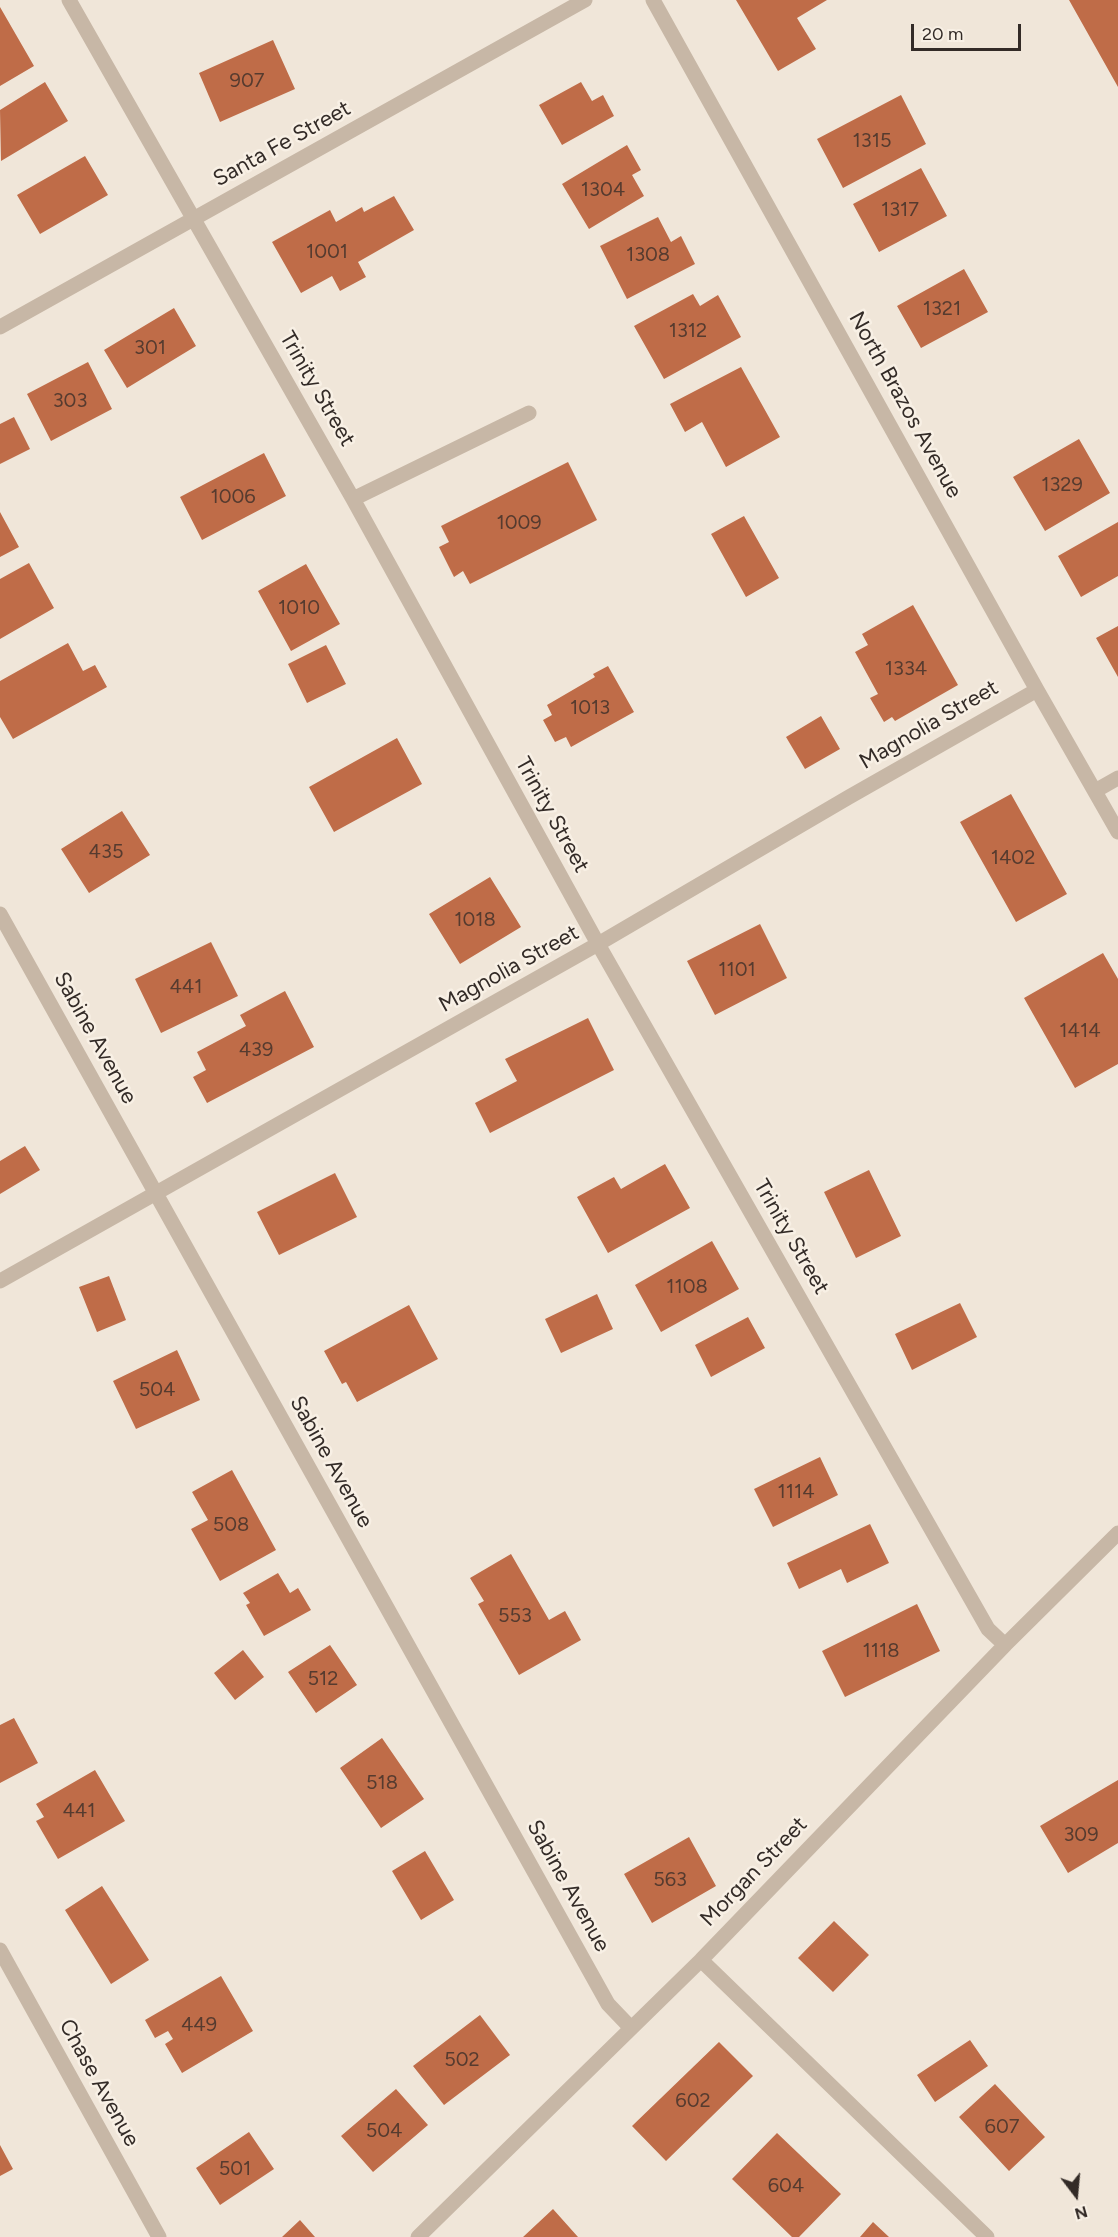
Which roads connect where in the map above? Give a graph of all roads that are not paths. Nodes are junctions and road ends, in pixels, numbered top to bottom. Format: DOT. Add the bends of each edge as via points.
graph roads {
  1 [pos="69,0"];
  2 [pos="585,0"];
  3 [pos="653,0"];
  4 [pos="194,219"];
  5 [pos="0,327"];
  6 [pos="530,413"];
  7 [pos="353,499"];
  8 [pos="1037,690"];
  9 [pos="1118,778"];
  10 [pos="1095,791"];
  11 [pos="1118,832"];
  12 [pos="0,914"];
  13 [pos="598,944"];
  14 [pos="155,1193"];
  15 [pos="0,1281"];
  16 [pos="1118,1533"];
  17 [pos="1005,1645"];
  18 [pos="0,1950"];
  19 [pos="701,1960"];
  20 [pos="630,2027"];
  21 [pos="157,2236"];
  22 [pos="418,2237"];
  23 [pos="987,2237"];
  1 -- 4 [label="street, Trinity Street"];
  2 -- 4 [label="street, Santa Fe Street"];
  3 -- 8 [label="street, North Brazos Avenue"];
  4 -- 5 [label="street, Santa Fe Street"];
  4 -- 7 [label="street, Trinity Street"];
  6 -- 7 [label="street"];
  7 -- 13 [label="street, Trinity Street"];
  8 -- 10 [label="street, North Brazos Avenue"];
  8 -- 13 [label="street, Magnolia Street"];
  9 -- 10 [label="street"];
  10 -- 11 [label="street, North Brazos Avenue"];
  12 -- 14 [label="street, Sabine Avenue"];
  13 -- 14 [label="street, Magnolia Street"];
  13 -- 17 [label="street, Trinity Street" via="988,1629"];
  14 -- 15 [label="street, Magnolia Street"];
  14 -- 20 [label="street, Sabine Avenue" via="608,2004"];
  16 -- 17 [label="street, Morgan Street"];
  17 -- 19 [label="street, Morgan Street"];
  18 -- 21 [label="street, Chase Avenue"];
  19 -- 20 [label="street, Morgan Street"];
  19 -- 23 [label="street"];
  20 -- 22 [label="street, Morgan Street"];
}
